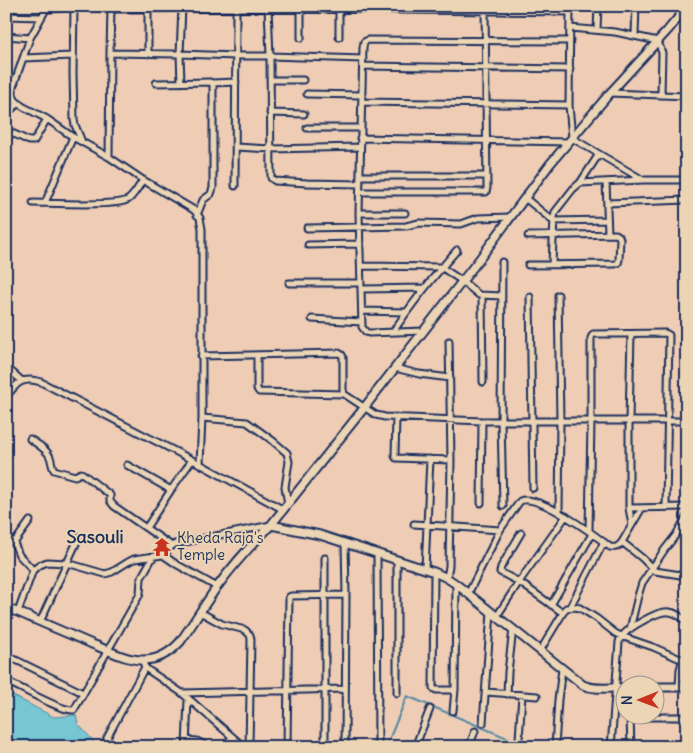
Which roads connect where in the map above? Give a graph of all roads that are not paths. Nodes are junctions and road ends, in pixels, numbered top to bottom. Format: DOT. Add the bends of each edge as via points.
graph roads {
  1 [pos="598,6"];
  2 [pos="636,6"];
  3 [pos="74,7"];
  4 [pos="148,7"];
  5 [pos="182,7"];
  6 [pos="339,7"];
  7 [pos="687,7"];
  8 [pos="112,8"];
  9 [pos="236,8"];
  10 [pos="265,8"];
  11 [pos="301,8"];
  12 [pos="46,9"];
  13 [pos="485,9"];
  14 [pos="570,9"];
  15 [pos="6,16"];
  16 [pos="41,17"];
  17 [pos="570,28"];
  18 [pos="597,30"];
  19 [pos="635,35"];
  20 [pos="6,36"];
  21 [pos="30,38"];
  22 [pos="301,38"];
  23 [pos="339,38"];
  24 [pos="486,40"];
  25 [pos="570,41"];
  26 [pos="658,41"];
  27 [pos="110,53"];
  28 [pos="148,54"];
  29 [pos="180,54"];
  30 [pos="73,56"];
  31 [pos="236,56"];
  32 [pos="270,56"];
  33 [pos="23,58"];
  34 [pos="363,58"];
  35 [pos="363,66"];
  36 [pos="486,68"];
  37 [pos="570,69"];
  38 [pos="6,78"];
  39 [pos="270,80"];
  40 [pos="302,80"];
  41 [pos="15,82"];
  42 [pos="236,82"];
  43 [pos="156,83"];
  44 [pos="181,83"];
  45 [pos="212,83"];
  46 [pos="610,93"];
  47 [pos="307,94"];
  48 [pos="661,94"];
  49 [pos="362,95"];
  50 [pos="687,96"];
  51 [pos="362,102"];
  52 [pos="18,103"];
  53 [pos="486,103"];
  54 [pos="569,105"];
  55 [pos="6,111"];
  56 [pos="270,113"];
  57 [pos="304,114"];
  58 [pos="47,119"];
  59 [pos="307,128"];
  60 [pos="360,128"];
  61 [pos="6,130"];
  62 [pos="73,137"];
  63 [pos="360,138"];
  64 [pos="487,140"];
  65 [pos="571,140"];
  66 [pos="82,142"];
  67 [pos="236,147"];
  68 [pos="360,147"];
  69 [pos="271,149"];
  70 [pos="599,154"];
  71 [pos="109,157"];
  72 [pos="360,176"];
  73 [pos="486,176"];
  74 [pos="143,180"];
  75 [pos="643,180"];
  76 [pos="687,180"];
  77 [pos="606,182"];
  78 [pos="580,183"];
  79 [pos="360,184"];
  80 [pos="235,186"];
  81 [pos="360,192"];
  82 [pos="525,198"];
  83 [pos="687,200"];
  84 [pos="607,202"];
  85 [pos="33,203"];
  86 [pos="45,203"];
  87 [pos="405,213"];
  88 [pos="197,214"];
  89 [pos="359,214"];
  90 [pos="511,217"];
  91 [pos="553,220"];
  92 [pos="607,220"];
  93 [pos="307,228"];
  94 [pos="360,228"];
  95 [pos="608,234"];
  96 [pos="553,235"];
  97 [pos="528,236"];
  98 [pos="360,244"];
  99 [pos="308,245"];
  100 [pos="457,250"];
  101 [pos="502,262"];
  102 [pos="552,264"];
  103 [pos="528,265"];
  104 [pos="362,266"];
  105 [pos="441,268"];
  106 [pos="462,281"];
  107 [pos="289,283"];
  108 [pos="361,283"];
  109 [pos="424,288"];
  110 [pos="362,289"];
  111 [pos="558,295"];
  112 [pos="482,296"];
  113 [pos="502,296"];
  114 [pos="530,297"];
  115 [pos="362,311"];
  116 [pos="406,312"];
  117 [pos="312,319"];
  118 [pos="362,322"];
  119 [pos="424,331"];
  120 [pos="393,332"];
  121 [pos="630,334"];
  122 [pos="449,341"];
  123 [pos="257,355"];
  124 [pos="201,356"];
  125 [pos="6,367"];
  126 [pos="395,368"];
  127 [pos="450,378"];
  128 [pos="22,381"];
  129 [pos="483,382"];
  130 [pos="344,394"];
  131 [pos="6,397"];
  132 [pos="364,408"];
  133 [pos="396,417"];
  134 [pos="202,418"];
  135 [pos="450,420"];
  136 [pos="501,420"];
  137 [pos="628,420"];
  138 [pos="482,421"];
  139 [pos="532,421"];
  140 [pos="560,421"];
  141 [pos="668,421"];
  142 [pos="687,421"];
  143 [pos="591,422"];
  144 [pos="30,439"];
  145 [pos="430,459"];
  146 [pos="192,460"];
  147 [pos="451,460"];
  148 [pos="200,464"];
  149 [pos="127,465"];
  150 [pos="533,488"];
  151 [pos="171,490"];
  152 [pos="482,503"];
  153 [pos="503,506"];
  154 [pos="286,507"];
  155 [pos="666,507"];
  156 [pos="687,507"];
  157 [pos="629,508"];
  158 [pos="642,508"];
  159 [pos="559,512"];
  160 [pos="566,516"];
  161 [pos="687,516"];
  162 [pos="30,521"];
  163 [pos="414,524"];
  164 [pos="272,525"];
  165 [pos="427,525"];
  166 [pos="632,525"];
  167 [pos="450,526"];
  168 [pos="146,528"];
  169 [pos="500,530"];
  170 [pos="591,533"];
  171 [pos="521,534"];
  172 [pos="6,536"];
  173 [pos="79,538"];
  174 [pos="604,542"];
  175 [pos="622,542"];
  176 [pos="14,543"];
  177 [pos="345,543"];
  178 [pos="172,546"];
  179 [pos="377,554"];
  180 [pos="163,555"];
  181 [pos="153,557"];
  182 [pos="325,558"];
  183 [pos="397,560"];
  184 [pos="67,563"];
  185 [pos="652,568"];
  186 [pos="426,569"];
  187 [pos="33,570"];
  188 [pos="434,572"];
  189 [pos="687,576"];
  190 [pos="447,578"];
  191 [pos="518,582"];
  192 [pos="456,584"];
  193 [pos="217,587"];
  194 [pos="468,594"];
  195 [pos="325,595"];
  196 [pos="346,595"];
  197 [pos="552,605"];
  198 [pos="570,607"];
  199 [pos="6,609"];
  200 [pos="18,612"];
  201 [pos="200,612"];
  202 [pos="563,613"];
  203 [pos="494,614"];
  204 [pos="40,622"];
  205 [pos="687,622"];
  206 [pos="630,629"];
  207 [pos="513,630"];
  208 [pos="621,636"];
  209 [pos="107,650"];
  210 [pos="540,651"];
  211 [pos="14,659"];
  212 [pos="685,659"];
  213 [pos="144,664"];
  214 [pos="562,669"];
  215 [pos="6,681"];
  216 [pos="615,687"];
  217 [pos="666,687"];
  218 [pos="683,687"];
  219 [pos="345,689"];
  220 [pos="325,690"];
  221 [pos="454,690"];
  222 [pos="288,691"];
  223 [pos="251,692"];
  224 [pos="486,692"];
  225 [pos="84,693"];
  226 [pos="397,693"];
  227 [pos="182,694"];
  228 [pos="507,694"];
  229 [pos="522,694"];
  230 [pos="537,696"];
  231 [pos="188,699"];
  232 [pos="430,709"];
  233 [pos="453,711"];
  234 [pos="666,717"];
  235 [pos="687,717"];
  236 [pos="483,723"];
  237 [pos="630,726"];
  238 [pos="476,731"];
  239 [pos="232,737"];
  240 [pos="519,739"];
  241 [pos="186,740"];
  242 [pos="104,747"];
  243 [pos="186,747"];
  244 [pos="208,747"];
  245 [pos="224,747"];
  246 [pos="244,747"];
  247 [pos="249,747"];
  248 [pos="288,747"];
  249 [pos="325,747"];
  250 [pos="345,747"];
  251 [pos="378,747"];
  252 [pos="415,747"];
  253 [pos="469,747"];
  254 [pos="555,747"];
  255 [pos="611,747"];
  256 [pos="631,747"];
  1 -- 18 [label="street"];
  2 -- 19 [label="street"];
  3 -- 8 [label="street"];
  3 -- 12 [label="street"];
  3 -- 30 [label="street"];
  4 -- 5 [label="street"];
  4 -- 8 [label="street"];
  4 -- 28 [label="street"];
  5 -- 9 [label="street"];
  5 -- 29 [label="street"];
  6 -- 11 [label="street"];
  6 -- 13 [label="street"];
  6 -- 23 [label="street"];
  7 -- 26 [label="main road"];
  8 -- 27 [label="street"];
  9 -- 10 [label="street"];
  9 -- 31 [label="street"];
  10 -- 11 [label="street"];
  10 -- 32 [label="street"];
  11 -- 22 [label="street"];
  12 -- 16 [label="street"];
  13 -- 14 [label="street"];
  13 -- 24 [label="street"];
  14 -- 17 [label="street"];
  15 -- 16 [label="street"];
  16 -- 21 [label="street"];
  17 -- 18 [label="street"];
  17 -- 25 [label="street"];
  18 -- 19 [label="street"];
  19 -- 26 [label="street"];
  20 -- 21 [label="street"];
  21 -- 33 [label="street"];
  24 -- 25 [label="street"];
  24 -- 34 [label="street" via="368,40 364,44"];
  24 -- 36 [label="street"];
  25 -- 37 [label="street"];
  26 -- 46 [label="main road"];
  26 -- 48 [label="street" via="662,54"];
  27 -- 28 [label="street"];
  27 -- 71 [label="street"];
  28 -- 29 [label="street"];
  29 -- 31 [label="street"];
  29 -- 44 [label="street"];
  30 -- 33 [label="street"];
  30 -- 66 [label="street" via="74,120"];
  31 -- 32 [label="street"];
  31 -- 42 [label="street"];
  32 -- 34 [label="street"];
  32 -- 39 [label="street"];
  33 -- 41 [label="street"];
  34 -- 35 [label="street"];
  35 -- 36 [label="street"];
  35 -- 49 [label="street"];
  36 -- 37 [label="street"];
  36 -- 53 [label="street"];
  37 -- 54 [label="street"];
  38 -- 41 [label="street"];
  39 -- 40 [label="street"];
  39 -- 56 [label="street"];
  41 -- 52 [label="street" via="13,94"];
  42 -- 45 [label="street"];
  42 -- 67 [label="street"];
  43 -- 44 [label="street"];
  44 -- 45 [label="street"];
  45 -- 88 [label="street" via="213,188"];
  46 -- 48 [label="street"];
  46 -- 65 [label="main road"];
  47 -- 49 [label="street"];
  48 -- 50 [label="street"];
  49 -- 51 [label="street"];
  51 -- 53 [label="street"];
  51 -- 60 [label="street"];
  52 -- 55 [label="street"];
  52 -- 58 [label="street"];
  53 -- 54 [label="street"];
  53 -- 64 [label="street"];
  54 -- 65 [label="street"];
  56 -- 57 [label="street"];
  56 -- 69 [label="street"];
  58 -- 61 [label="street" via="34,141"];
  58 -- 62 [label="street"];
  59 -- 60 [label="street"];
  60 -- 63 [label="street"];
  62 -- 66 [label="street"];
  62 -- 86 [label="street"];
  63 -- 64 [label="street"];
  63 -- 68 [label="street"];
  64 -- 65 [label="street"];
  64 -- 73 [label="street"];
  65 -- 70 [label="street"];
  65 -- 82 [label="main road"];
  66 -- 71 [label="street"];
  67 -- 69 [label="street"];
  67 -- 80 [label="street"];
  68 -- 69 [label="street"];
  68 -- 72 [label="street"];
  69 -- 79 [label="street" via="271,178 275,181"];
  70 -- 75 [label="street"];
  70 -- 78 [label="street"];
  71 -- 74 [label="street"];
  72 -- 73 [label="street"];
  72 -- 79 [label="street"];
  73 -- 81 [label="street" via="486,192"];
  74 -- 86 [label="street" via="131,198 124,202"];
  74 -- 88 [label="street"];
  75 -- 76 [label="street"];
  75 -- 77 [label="street"];
  77 -- 78 [label="street"];
  77 -- 84 [label="street"];
  78 -- 91 [label="street"];
  79 -- 81 [label="street"];
  81 -- 89 [label="street"];
  82 -- 90 [label="main road"];
  82 -- 91 [label="street"];
  83 -- 84 [label="street"];
  84 -- 92 [label="street"];
  85 -- 86 [label="street"];
  87 -- 89 [label="street"];
  88 -- 124 [label="street" via="202,228"];
  89 -- 94 [label="street"];
  90 -- 94 [label="street" via="478,218 461,224"];
  90 -- 106 [label="main road"];
  91 -- 92 [label="street"];
  91 -- 96 [label="street"];
  92 -- 95 [label="street"];
  93 -- 94 [label="street"];
  94 -- 98 [label="street"];
  95 -- 96 [label="street"];
  95 -- 102 [label="street" via="619,236 618,263"];
  96 -- 97 [label="street"];
  96 -- 102 [label="street"];
  98 -- 99 [label="street"];
  98 -- 104 [label="street"];
  100 -- 105 [label="street"];
  101 -- 113 [label="street"];
  102 -- 103 [label="street"];
  104 -- 105 [label="street"];
  104 -- 108 [label="street"];
  105 -- 106 [label="street"];
  105 -- 109 [label="street"];
  106 -- 112 [label="street"];
  106 -- 119 [label="main road"];
  107 -- 108 [label="street"];
  108 -- 110 [label="street"];
  109 -- 110 [label="street"];
  109 -- 116 [label="street"];
  110 -- 115 [label="street"];
  111 -- 140 [label="street"];
  112 -- 113 [label="street"];
  112 -- 129 [label="street"];
  113 -- 136 [label="street"];
  114 -- 139 [label="street"];
  115 -- 116 [label="street"];
  115 -- 118 [label="street"];
  116 -- 120 [label="street"];
  117 -- 118 [label="street"];
  118 -- 120 [label="street" via="366,332"];
  119 -- 120 [label="street"];
  119 -- 126 [label="main road"];
  121 -- 137 [label="street"];
  121 -- 141 [label="street" via="669,335"];
  121 -- 143 [label="street" via="596,333 592,336"];
  122 -- 127 [label="street"];
  123 -- 124 [label="street"];
  123 -- 130 [label="street" via="259,392"];
  123 -- 130 [label="street" via="341,354"];
  124 -- 134 [label="street"];
  125 -- 128 [label="street"];
  126 -- 127 [label="street"];
  126 -- 132 [label="main road"];
  127 -- 135 [label="street"];
  128 -- 131 [label="street"];
  128 -- 146 [label="street" via="32,379 41,382"];
  130 -- 132 [label="street"];
  132 -- 133 [label="street" via="376,415"];
  132 -- 154 [label="main road"];
  133 -- 135 [label="street"];
  133 -- 145 [label="street" via="396,458"];
  134 -- 148 [label="street"];
  134 -- 154 [label="street" via="247,422 287,453 290,462"];
  135 -- 138 [label="street"];
  135 -- 147 [label="street"];
  136 -- 138 [label="street"];
  136 -- 139 [label="street"];
  136 -- 153 [label="street"];
  137 -- 141 [label="street"];
  137 -- 143 [label="street"];
  137 -- 157 [label="street"];
  138 -- 152 [label="street"];
  139 -- 140 [label="street"];
  139 -- 150 [label="street"];
  140 -- 143 [label="street"];
  140 -- 159 [label="street"];
  141 -- 142 [label="street"];
  141 -- 155 [label="street"];
  143 -- 170 [label="street"];
  144 -- 168 [label="street" via="48,454 54,470 74,476 83,474 110,495 114,506"];
  145 -- 147 [label="street"];
  145 -- 165 [label="street"];
  146 -- 148 [label="street"];
  146 -- 151 [label="street"];
  147 -- 167 [label="street"];
  148 -- 154 [label="street"];
  149 -- 151 [label="street"];
  151 -- 168 [label="street"];
  154 -- 164 [label="main road"];
  155 -- 156 [label="street"];
  155 -- 158 [label="street"];
  157 -- 158 [label="street"];
  157 -- 166 [label="street"];
  158 -- 166 [label="street"];
  159 -- 160 [label="street"];
  159 -- 169 [label="street" via="522,499"];
  160 -- 170 [label="street"];
  160 -- 191 [label="street"];
  161 -- 185 [label="street"];
  162 -- 176 [label="street"];
  163 -- 165 [label="street"];
  164 -- 177 [label="main road"];
  164 -- 178 [label="street"];
  164 -- 193 [label="main road"];
  165 -- 167 [label="street"];
  165 -- 186 [label="street"];
  166 -- 175 [label="street"];
  167 -- 169 [label="street"];
  167 -- 190 [label="street"];
  168 -- 178 [label="street"];
  169 -- 194 [label="street"];
  170 -- 174 [label="street"];
  170 -- 197 [label="street"];
  171 -- 191 [label="street" via="500,569"];
  172 -- 176 [label="street"];
  173 -- 184 [label="street"];
  174 -- 175 [label="street" via="614,548"];
  174 -- 198 [label="street"];
  175 -- 185 [label="street"];
  176 -- 187 [label="street" via="19,555"];
  177 -- 179 [label="main road"];
  177 -- 196 [label="street"];
  178 -- 180 [label="street"];
  179 -- 183 [label="main road"];
  179 -- 251 [label="street"];
  180 -- 181 [label="street"];
  180 -- 193 [label="street"];
  181 -- 184 [label="street" via="134,559 105,574"];
  181 -- 209 [label="street" via="141,578 140,594"];
  182 -- 195 [label="street"];
  183 -- 186 [label="main road"];
  183 -- 226 [label="street"];
  184 -- 187 [label="street" via="44,563"];
  184 -- 204 [label="street"];
  185 -- 189 [label="street" via="658,572"];
  185 -- 206 [label="street" via="640,589"];
  186 -- 188 [label="main road"];
  187 -- 200 [label="street"];
  188 -- 190 [label="main road"];
  188 -- 221 [label="street" via="433,688"];
  190 -- 192 [label="main road"];
  191 -- 197 [label="street"];
  191 -- 203 [label="street"];
  192 -- 194 [label="main road"];
  192 -- 221 [label="street"];
  193 -- 201 [label="main road"];
  194 -- 203 [label="main road"];
  195 -- 196 [label="street"];
  195 -- 220 [label="street"];
  195 -- 222 [label="street" via="289,598"];
  196 -- 219 [label="street"];
  197 -- 202 [label="street"];
  198 -- 202 [label="street"];
  198 -- 208 [label="street" via="580,608"];
  199 -- 200 [label="main road"];
  200 -- 204 [label="main road"];
  201 -- 213 [label="main road" via="174,649"];
  201 -- 223 [label="street" via="250,635"];
  202 -- 210 [label="street"];
  203 -- 207 [label="main road"];
  203 -- 224 [label="street"];
  204 -- 209 [label="main road"];
  205 -- 206 [label="street" via="665,612"];
  206 -- 208 [label="street"];
  207 -- 210 [label="main road"];
  207 -- 228 [label="street"];
  208 -- 212 [label="street"];
  208 -- 216 [label="street"];
  209 -- 213 [label="main road"];
  209 -- 225 [label="street"];
  210 -- 214 [label="main road"];
  211 -- 225 [label="street"];
  212 -- 218 [label="street" via="680,669"];
  213 -- 227 [label="street"];
  213 -- 242 [label="street"];
  214 -- 216 [label="main road" via="588,688"];
  214 -- 254 [label="street"];
  215 -- 225 [label="street" via="71,711"];
  216 -- 255 [label="street"];
  217 -- 218 [label="main road"];
  219 -- 220 [label="street"];
  219 -- 250 [label="street"];
  220 -- 222 [label="street"];
  220 -- 249 [label="street"];
  221 -- 233 [label="street"];
  222 -- 223 [label="street"];
  222 -- 248 [label="street"];
  223 -- 227 [label="street"];
  223 -- 247 [label="street"];
  224 -- 228 [label="street"];
  224 -- 236 [label="street"];
  227 -- 231 [label="street"];
  228 -- 229 [label="street"];
  229 -- 230 [label="street"];
  229 -- 240 [label="street"];
  231 -- 239 [label="street"];
  231 -- 241 [label="street"];
  232 -- 252 [label="street"];
  234 -- 235 [label="street"];
  237 -- 256 [label="street"];
  238 -- 253 [label="street"];
  239 -- 245 [label="street"];
  239 -- 246 [label="street"];
  241 -- 243 [label="street"];
  241 -- 244 [label="street"];
}
